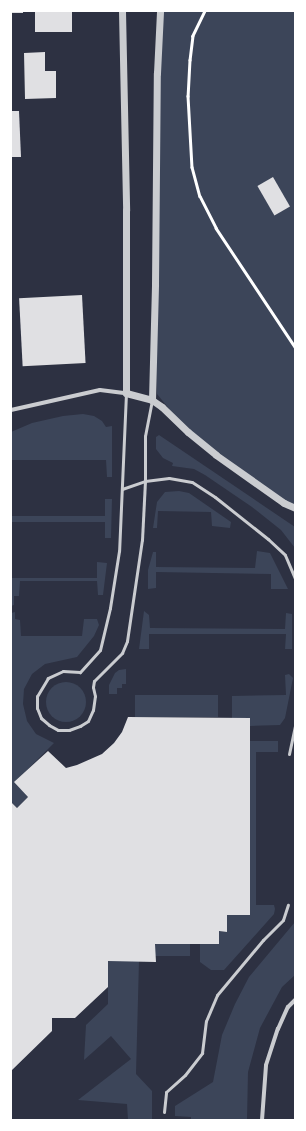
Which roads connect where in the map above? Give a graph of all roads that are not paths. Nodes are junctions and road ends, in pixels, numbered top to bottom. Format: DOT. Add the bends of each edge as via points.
graph roads {
  1 [pos="122,11"];
  2 [pos="160,11"];
  3 [pos="126,393"];
  4 [pos="152,400"];
  5 [pos="11,410"];
  6 [pos="146,481"];
  7 [pos="122,489"];
  8 [pos="295,508"];
  9 [pos="295,579"];
  10 [pos="295,725"];
  11 [pos="289,754"];
  12 [pos="288,905"];
  13 [pos="295,1000"];
  14 [pos="164,1112"];
  15 [pos="262,1120"];
  1 -- 3 [label="street"];
  2 -- 4 [label="street"];
  3 -- 4 [label="street"];
  3 -- 5 [label="street" via="100,390"];
  3 -- 7 [label="lane"];
  4 -- 6 [label="lane" via="145,436"];
  4 -- 8 [label="street" via="216,455"];
  6 -- 7 [label="lane"];
  6 -- 7 [label="lane" via="142,540 127,641 122,653 94,681 94,703 88,720 69,730 58,730 41,718 37,708 37,696 48,678 63,671 80,672 100,650 119,551"];
  6 -- 9 [label="lane" via="169,478 192,482 215,497 284,555"];
  10 -- 11 [label="lane"];
  12 -- 14 [label="lane" via="283,920 217,995 206,1021 202,1053 186,1075 166,1092"];
  13 -- 15 [label="street" via="288,1007 278,1029 266,1065"];
}
